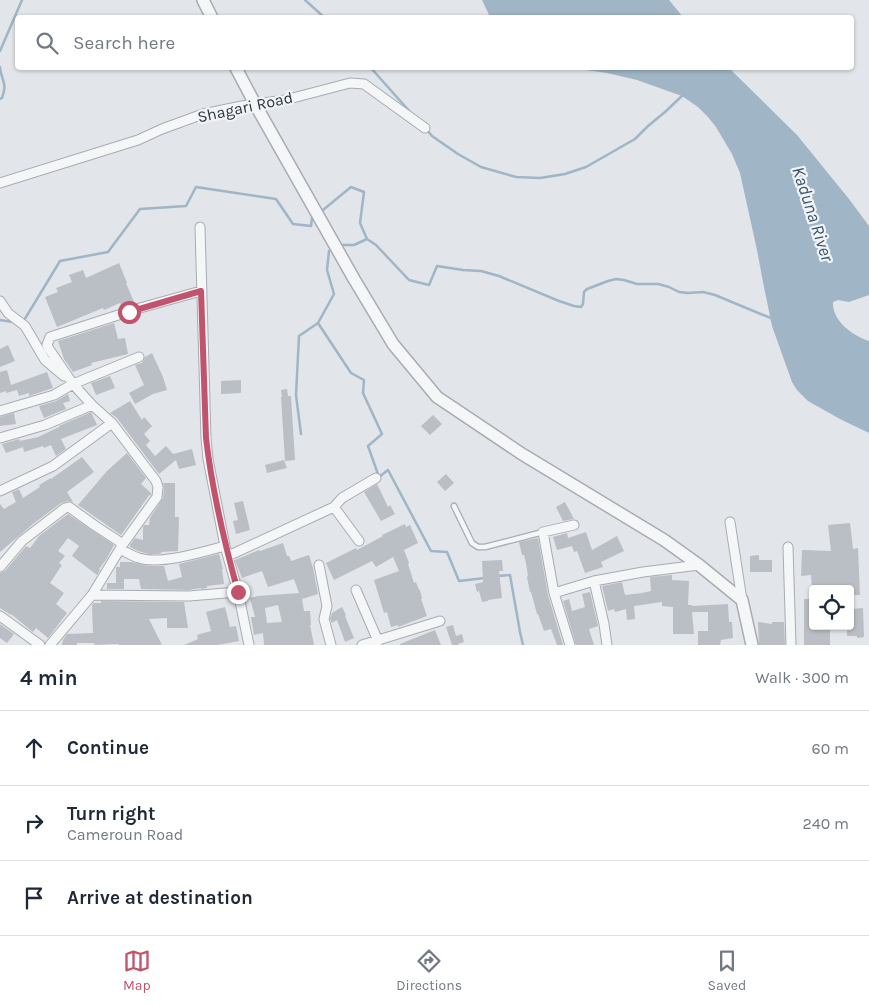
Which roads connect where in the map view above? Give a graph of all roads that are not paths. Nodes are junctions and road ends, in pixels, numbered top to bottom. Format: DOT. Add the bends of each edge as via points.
graph roads {
  1 [pos="203,0"];
  2 [pos="210,15"];
  3 [pos="237,70"];
  4 [pos="255,104"];
  5 [pos="425,128"];
  6 [pos="0,183"];
  7 [pos="200,227"];
  8 [pos="201,291"];
  9 [pos="0,301"];
  10 [pos="139,357"];
  11 [pos="73,384"];
  12 [pos="92,405"];
  13 [pos="0,411"];
  14 [pos="112,423"];
  15 [pos="0,438"];
  16 [pos="376,478"];
  17 [pos="0,492"];
  18 [pos="454,506"];
  19 [pos="334,507"];
  20 [pos="730,522"];
  21 [pos="574,525"];
  22 [pos="543,532"];
  23 [pos="359,541"];
  24 [pos="122,546"];
  25 [pos="788,547"];
  26 [pos="226,551"];
  27 [pos="319,565"];
  28 [pos="700,565"];
  29 [pos="0,567"];
  30 [pos="594,581"];
  31 [pos="356,590"];
  32 [pos="238,592"];
  33 [pos="554,593"];
  34 [pos="92,595"];
  35 [pos="742,600"];
  36 [pos="0,616"];
  37 [pos="440,621"];
  38 [pos="378,641"];
  39 [pos="40,645"];
  40 [pos="50,645"];
  41 [pos="250,645"];
  42 [pos="331,645"];
  43 [pos="362,645"];
  44 [pos="570,645"];
  45 [pos="607,645"];
  46 [pos="752,645"];
  47 [pos="791,645"];
  1 -- 2 [label="street"];
  3 -- 4 [label="street"];
  4 -- 5 [label="street, Shagari Road" via="285,100 350,83 364,84"];
  4 -- 6 [label="street, Shagari Road" via="203,114 138,140"];
  4 -- 28 [label="street" via="393,344 437,397"];
  7 -- 8 [label="street"];
  8 -- 11 [label="street" via="50,338 49,350"];
  8 -- 26 [label="street" via="208,459"];
  9 -- 11 [label="street" via="20,323 45,360"];
  10 -- 11 [label="street"];
  11 -- 12 [label="street"];
  11 -- 13 [label="street" via="54,395"];
  12 -- 14 [label="street"];
  12 -- 15 [label="street"];
  14 -- 17 [label="street" via="53,466"];
  14 -- 24 [label="street" via="158,488 156,497"];
  16 -- 19 [label="street" via="342,498"];
  18 -- 22 [label="lane" via="472,543 478,547"];
  19 -- 23 [label="street"];
  19 -- 26 [label="street"];
  20 -- 35 [label="street"];
  21 -- 22 [label="street"];
  22 -- 33 [label="street"];
  24 -- 26 [label="street" via="140,558 154,559"];
  24 -- 29 [label="street" via="69,507 22,541"];
  24 -- 34 [label="street"];
  25 -- 47 [label="street"];
  26 -- 32 [label="street"];
  27 -- 42 [label="street" via="327,606 324,619"];
  28 -- 30 [label="street"];
  28 -- 35 [label="street"];
  30 -- 33 [label="street"];
  30 -- 45 [label="street"];
  31 -- 38 [label="street"];
  32 -- 34 [label="street" via="189,596"];
  32 -- 41 [label="street"];
  33 -- 44 [label="street"];
  34 -- 40 [label="street"];
  35 -- 46 [label="street"];
  36 -- 39 [label="street"];
  37 -- 38 [label="street"];
  38 -- 43 [label="street"];
}
